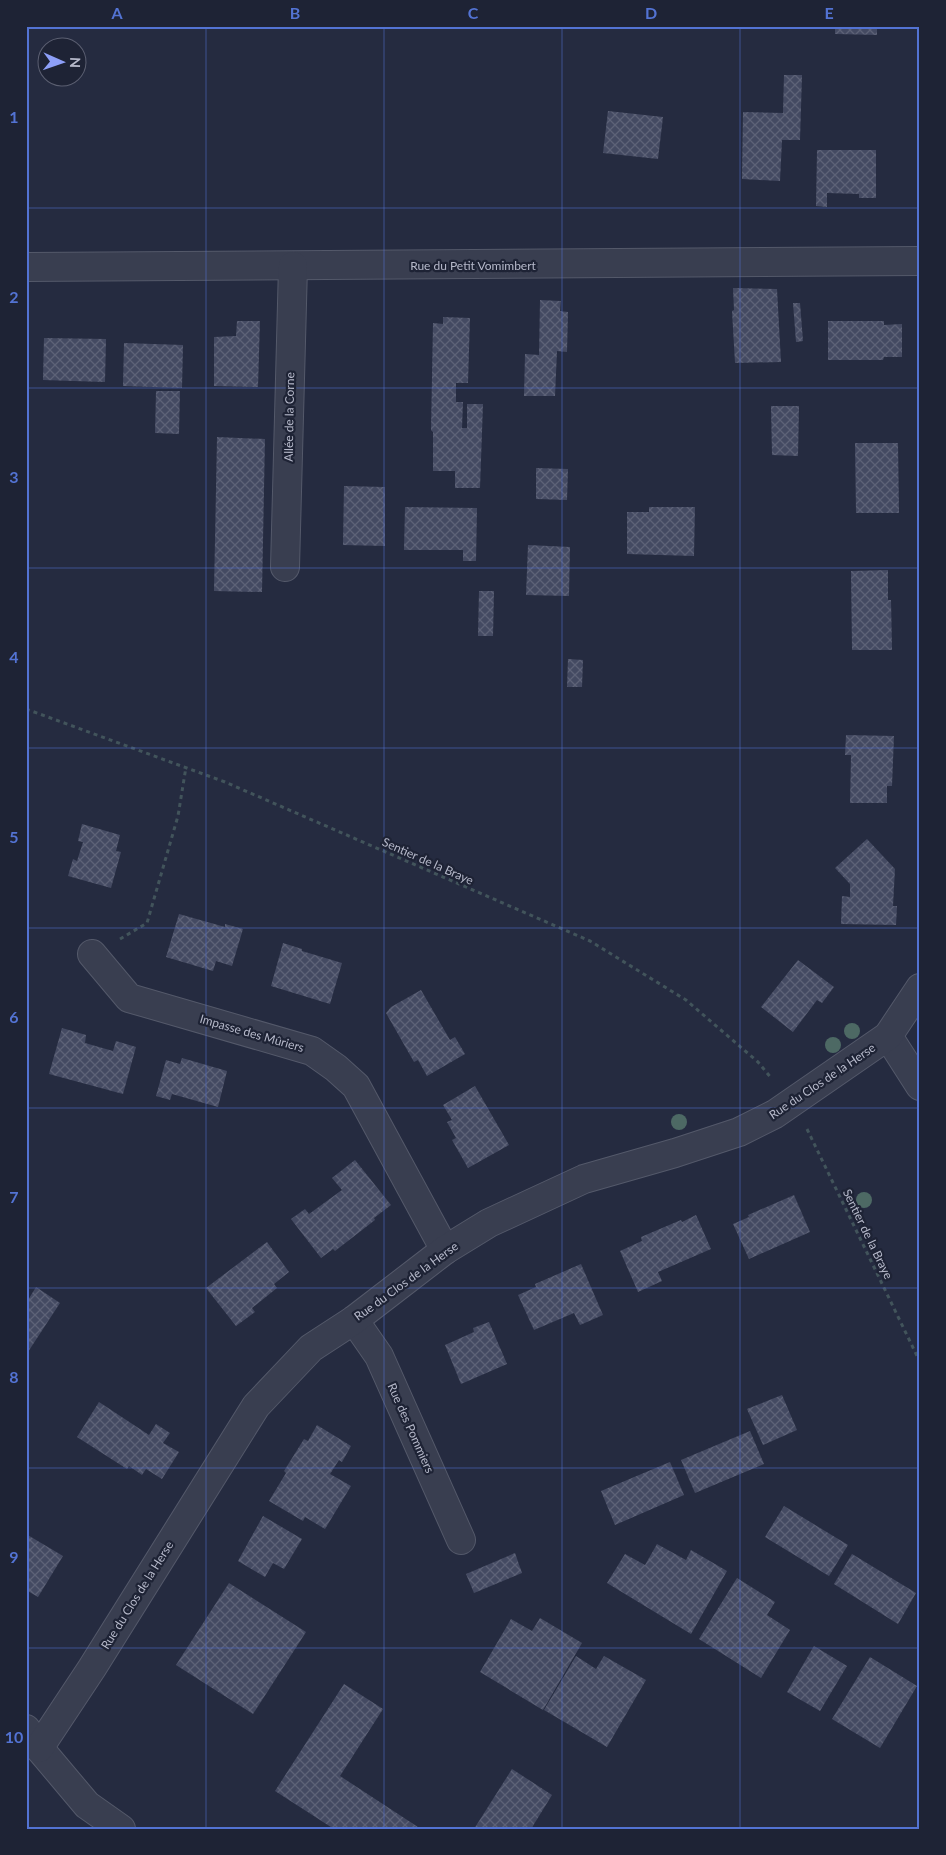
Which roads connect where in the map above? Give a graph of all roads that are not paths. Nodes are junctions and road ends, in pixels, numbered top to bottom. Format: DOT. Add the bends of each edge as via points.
graph roads {
  1 [pos="920,261"];
  2 [pos="293,266"];
  3 [pos="26,267"];
  4 [pos="285,568"];
  5 [pos="92,954"];
  6 [pos="920,988"];
  7 [pos="888,1036"];
  8 [pos="920,1086"];
  9 [pos="445,1250"];
  10 [pos="354,1320"];
  11 [pos="461,1540"];
  12 [pos="33,1739"];
  13 [pos="121,1829"];
  1 -- 2 [label="street, Rue du Petit Vomimbert"];
  2 -- 3 [label="street, Rue du Petit Vomimbert"];
  2 -- 4 [label="street, Allée de la Corne"];
  5 -- 9 [label="street, Impasse des Mûriers" via="128,998 312,1051 336,1068 356,1086"];
  6 -- 7 [label="street, Rue du Clos de la Herse"];
  7 -- 8 [label="street"];
  7 -- 9 [label="street, Rue du Clos de la Herse" via="792,1104 739,1132 584,1179 489,1223"];
  9 -- 10 [label="street, Rue du Clos de la Herse"];
  10 -- 11 [label="street, Rue des Pommiers" via="380,1356"];
  10 -- 12 [label="street, Rue du Clos de la Herse" via="311,1348 256,1406 92,1668"];
  12 -- 13 [label="street" via="87,1805"];
}
